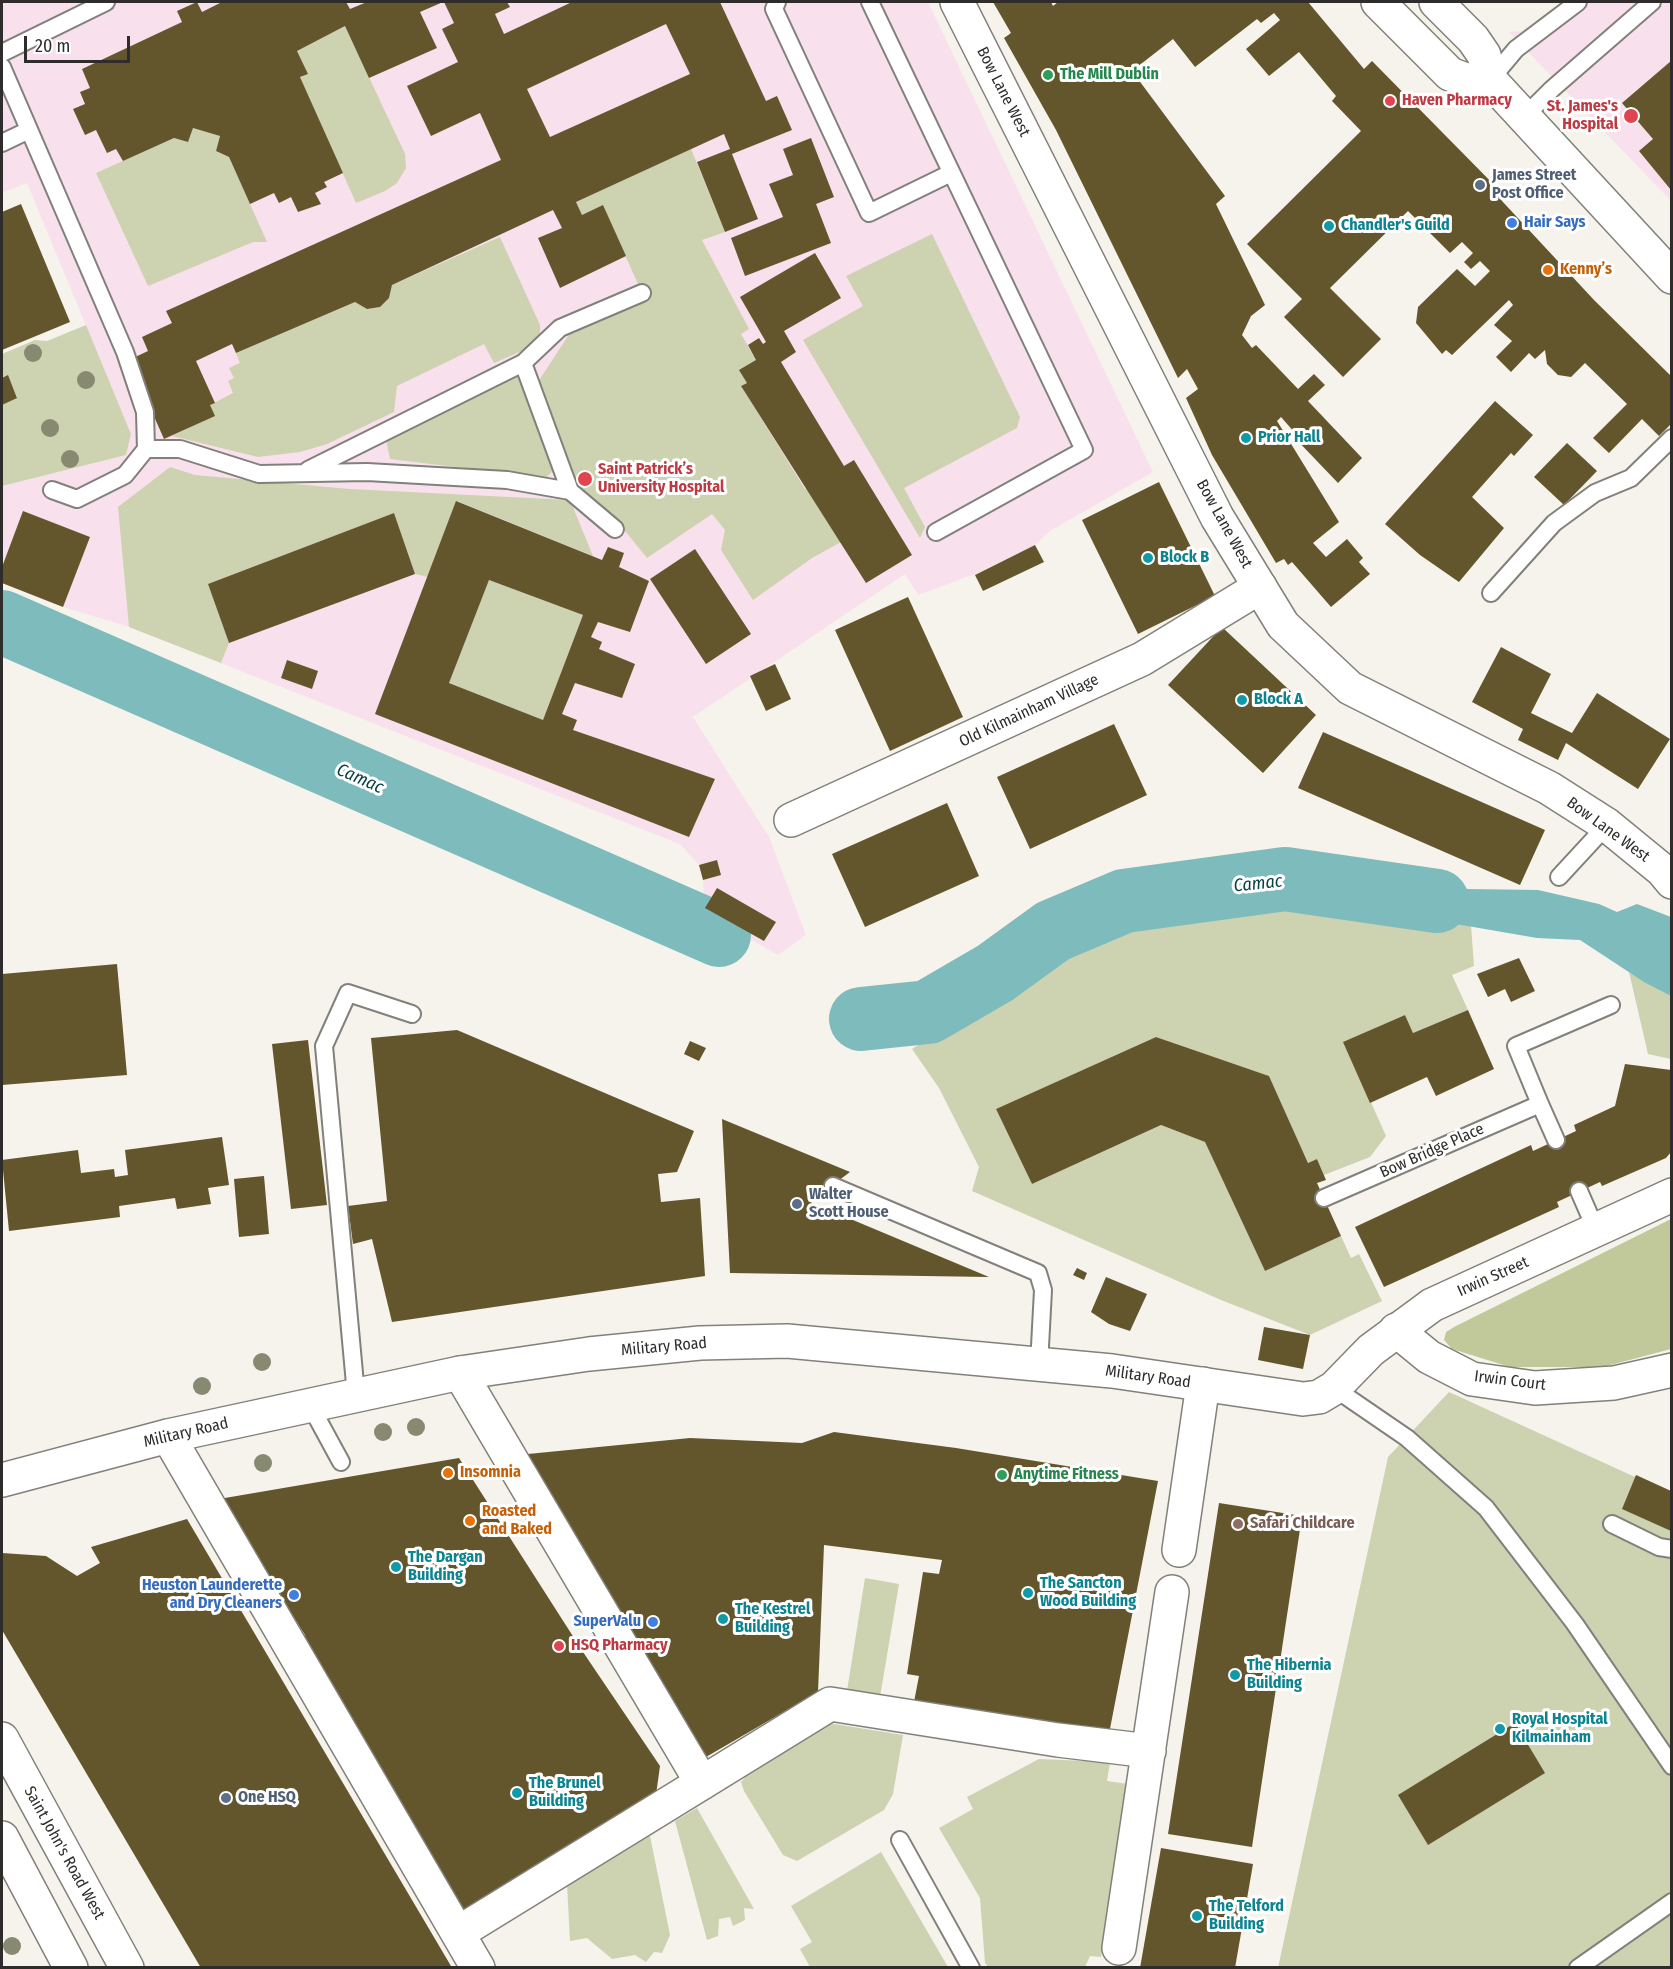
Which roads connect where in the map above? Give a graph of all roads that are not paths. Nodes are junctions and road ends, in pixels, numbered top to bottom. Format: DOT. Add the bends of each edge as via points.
graph roads {
  1 [pos="106,2"];
  2 [pos="777,2"];
  3 [pos="870,2"];
  4 [pos="957,2"];
  5 [pos="1378,2"];
  6 [pos="1436,2"];
  7 [pos="1578,2"];
  8 [pos="1652,2"];
  9 [pos="2,53"];
  10 [pos="2,67"];
  11 [pos="1490,80"];
  12 [pos="1523,118"];
  13 [pos="29,130"];
  14 [pos="2,143"];
  15 [pos="951,173"];
  16 [pos="1671,276"];
  17 [pos="642,292"];
  18 [pos="523,363"];
  19 [pos="1671,438"];
  20 [pos="146,449"];
  21 [pos="303,473"];
  22 [pos="51,490"];
  23 [pos="570,491"];
  24 [pos="615,529"];
  25 [pos="936,532"];
  26 [pos="1260,587"];
  27 [pos="1491,593"];
  28 [pos="791,820"];
  29 [pos="1607,825"];
  30 [pos="1559,877"];
  31 [pos="1671,882"];
  32 [pos="1611,1005"];
  33 [pos="412,1014"];
  34 [pos="1540,1104"];
  35 [pos="1556,1140"];
  36 [pos="833,1186"];
  37 [pos="1579,1191"];
  38 [pos="1671,1195"];
  39 [pos="1324,1198"];
  40 [pos="1596,1230"];
  41 [pos="1396,1330"];
  42 [pos="1039,1365"];
  43 [pos="1671,1370"];
  44 [pos="460,1373"];
  45 [pos="1203,1384"];
  46 [pos="1334,1388"];
  47 [pos="356,1395"];
  48 [pos="310,1405"];
  49 [pos="168,1436"];
  50 [pos="341,1462"];
  51 [pos="2,1480"];
  52 [pos="1612,1524"];
  53 [pos="1671,1549"];
  54 [pos="1179,1550"];
  55 [pos="1172,1592"];
  56 [pos="2,1739"];
  57 [pos="1149,1751"];
  58 [pos="1671,1766"];
  59 [pos="702,1783"];
  60 [pos="2,1838"];
  61 [pos="900,1840"];
  62 [pos="1671,1902"];
  63 [pos="458,1933"];
  64 [pos="1119,1948"];
  65 [pos="71,1968"];
  66 [pos="128,1968"];
  67 [pos="478,1968"];
  68 [pos="971,1968"];
  69 [pos="1578,1968"];
  1 -- 9 [label="lane"];
  2 -- 15 [label="lane" via="774,9 868,213"];
  3 -- 15 [label="lane"];
  4 -- 26 [label="street, Bow Lane West" via="1217,518"];
  5 -- 11 [label="street" via="1450,74 1466,80"];
  6 -- 11 [label="street" via="1479,47"];
  7 -- 11 [label="lane" via="1516,49"];
  8 -- 12 [label="lane"];
  10 -- 13 [label="lane"];
  11 -- 12 [label="street"];
  12 -- 16 [label="street"];
  13 -- 14 [label="lane"];
  13 -- 20 [label="lane" via="125,352 145,412"];
  15 -- 25 [label="lane" via="1084,450"];
  17 -- 18 [label="lane" via="560,328"];
  18 -- 21 [label="lane"];
  18 -- 23 [label="lane"];
  19 -- 27 [label="lane" via="1631,478 1595,494 1554,522"];
  20 -- 21 [label="lane" via="180,449 259,474"];
  20 -- 22 [label="lane" via="125,475 77,499"];
  21 -- 23 [label="lane" via="367,472 507,480"];
  23 -- 24 [label="lane"];
  26 -- 28 [label="street, Old Kilmainham Village" via="1142,659"];
  26 -- 29 [label="street, Bow Lane West" via="1283,625 1350,688 1549,789"];
  29 -- 30 [label="lane"];
  29 -- 31 [label="street, Bow Lane West"];
  32 -- 34 [label="lane" via="1516,1046"];
  33 -- 47 [label="lane" via="348,993 324,1046"];
  34 -- 35 [label="lane"];
  34 -- 39 [label="lane, Bow Bridge Place"];
  36 -- 42 [label="lane" via="1038,1273 1043,1290"];
  37 -- 40 [label="lane"];
  38 -- 40 [label="street, Irwin Street"];
  40 -- 41 [label="street, Irwin Street" via="1432,1305"];
  41 -- 43 [label="street, Irwin Court" via="1429,1357 1472,1379 1535,1388 1614,1383"];
  41 -- 46 [label="street, Irwin Street"];
  42 -- 44 [label="street, Military Road" via="776,1341 699,1343 600,1353"];
  42 -- 45 [label="street, Military Road"];
  44 -- 47 [label="street, Military Road"];
  44 -- 59 [label="street"];
  45 -- 46 [label="street, Military Road" via="1303,1399 1319,1397"];
  45 -- 54 [label="street"];
  46 -- 58 [label="lane" via="1407,1438 1486,1508 1575,1624"];
  47 -- 48 [label="street, Military Road"];
  48 -- 49 [label="street, Military Road"];
  48 -- 50 [label="lane"];
  49 -- 51 [label="street, Military Road"];
  49 -- 63 [label="street"];
  52 -- 53 [label="lane"];
  55 -- 57 [label="street"];
  56 -- 66 [label="street, Saint John's Road West"];
  57 -- 59 [label="street" via="830,1704"];
  57 -- 64 [label="street"];
  59 -- 63 [label="street"];
  60 -- 65 [label="street"];
  61 -- 68 [label="lane"];
  62 -- 69 [label="lane"];
  63 -- 67 [label="street"];
}
